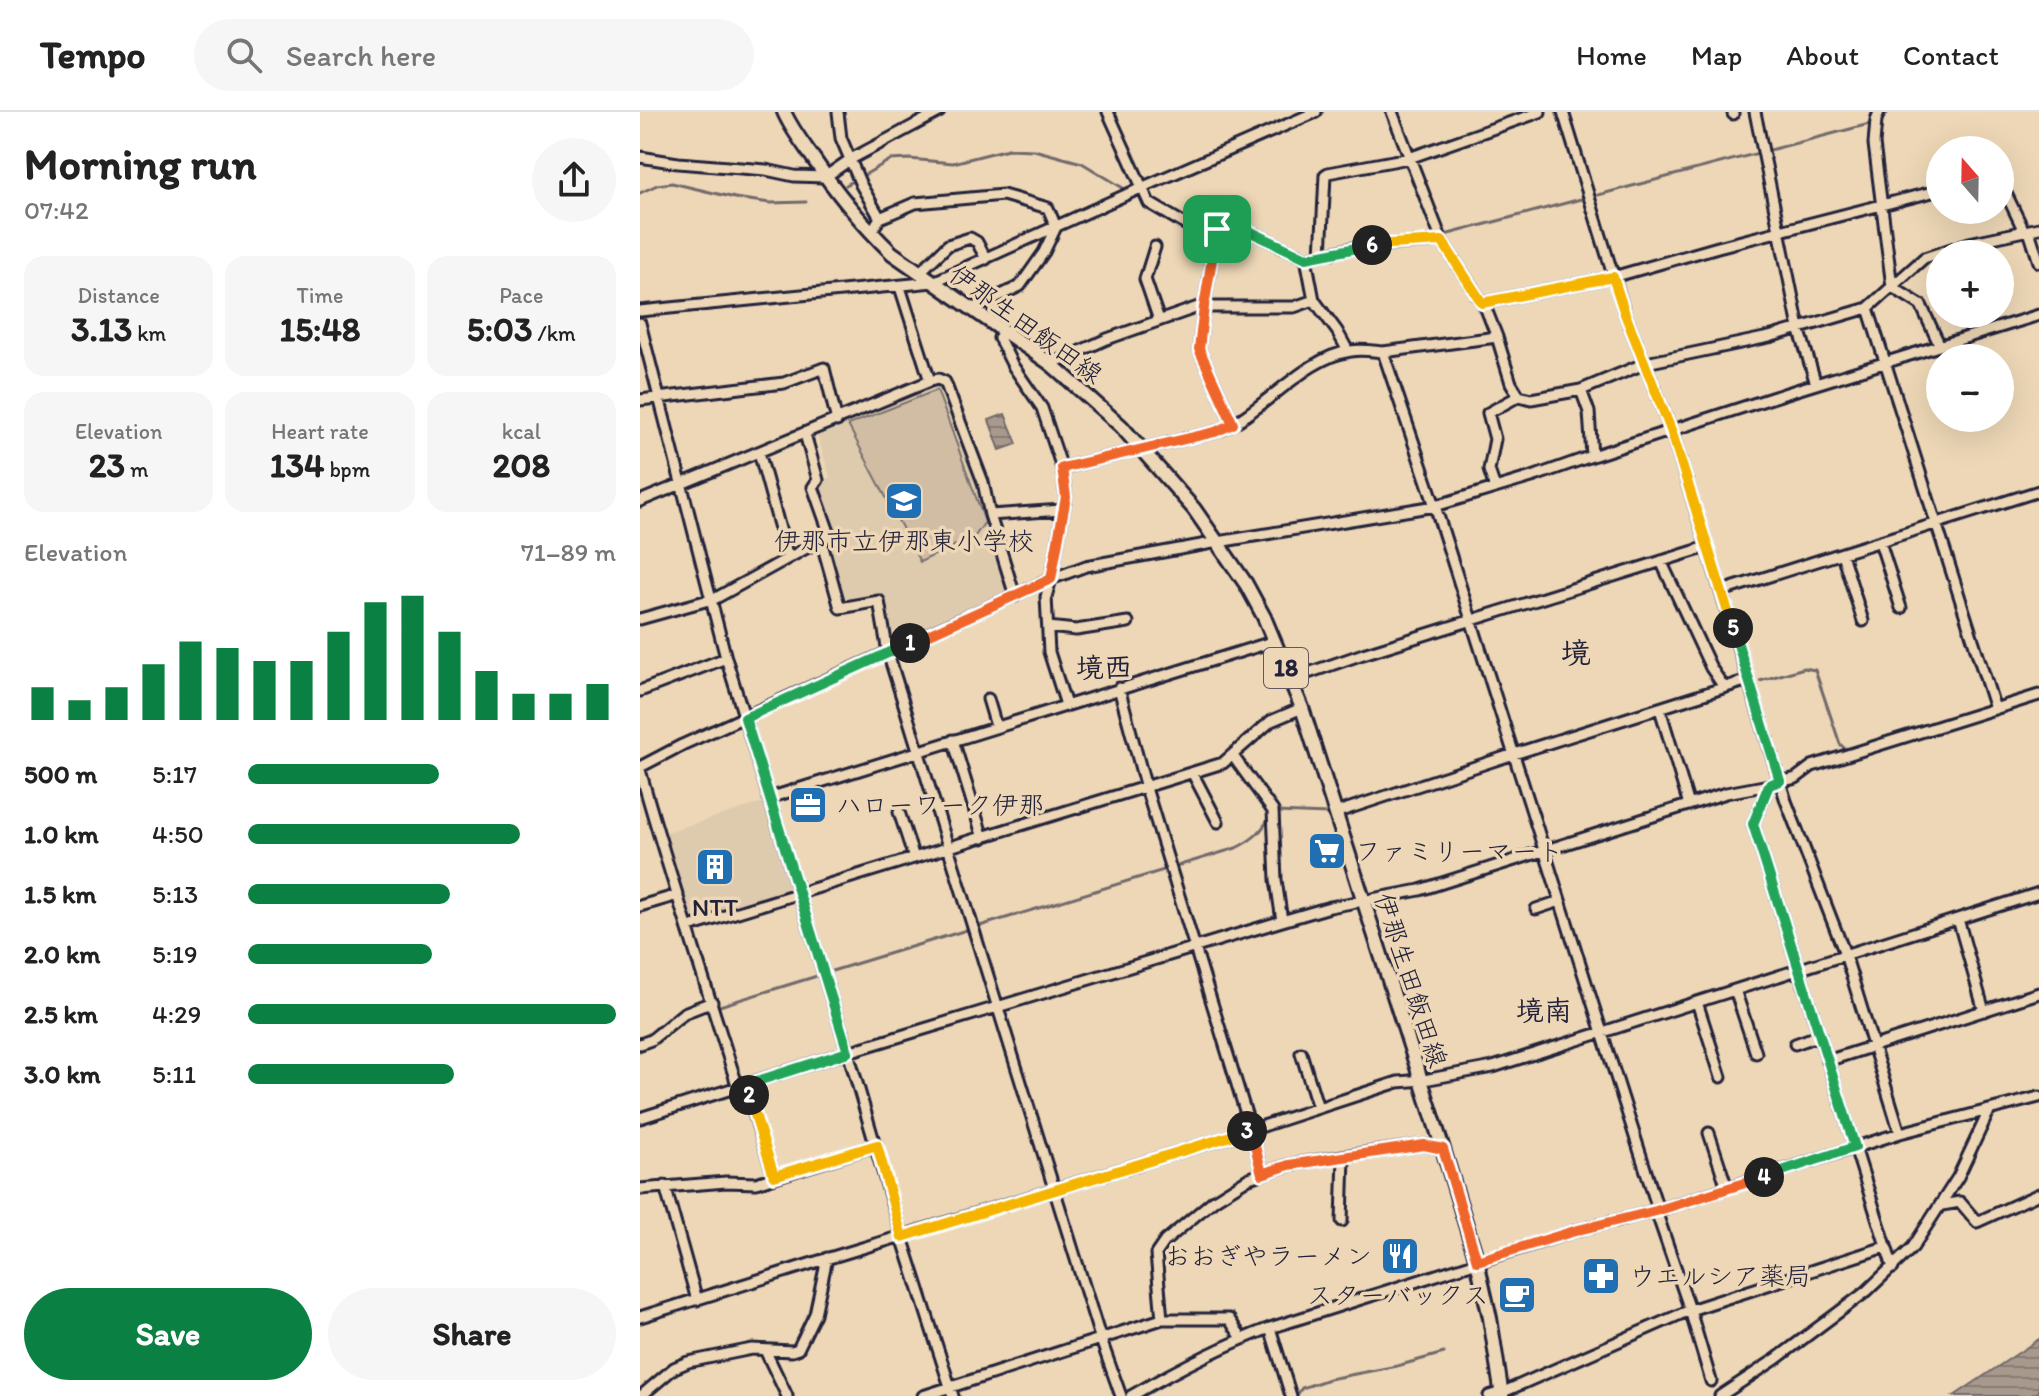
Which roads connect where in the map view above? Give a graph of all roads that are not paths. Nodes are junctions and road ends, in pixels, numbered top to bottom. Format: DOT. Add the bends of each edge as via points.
graph roads {
  1 [pos="784,112"];
  2 [pos="838,112"];
  3 [pos="1108,112"];
  4 [pos="1316,112"];
  5 [pos="1392,112"];
  6 [pos="1540,112"];
  7 [pos="1563,112"];
  8 [pos="1755,112"];
  9 [pos="935,113"];
  10 [pos="1877,119"];
  11 [pos="640,157"];
  12 [pos="1409,158"];
  13 [pos="851,159"];
  14 [pos="825,177"];
  15 [pos="1141,188"];
  16 [pos="1926,194"];
  17 [pos="2014,204"];
  18 [pos="1882,206"];
  19 [pos="880,218"];
  20 [pos="1056,227"];
  21 [pos="1217,229"];
  22 [pos="2030,230"];
  23 [pos="1780,231"];
  24 [pos="871,232"];
  25 [pos="1441,238"];
  26 [pos="1155,247"];
  27 [pos="1321,252"];
  28 [pos="1306,258"];
  29 [pos="986,259"];
  30 [pos="2039,262"];
  31 [pos="920,272"];
  32 [pos="1613,277"];
  33 [pos="933,282"];
  34 [pos="900,287"];
  35 [pos="1892,287"];
  36 [pos="1314,300"];
  37 [pos="1482,303"];
  38 [pos="1204,307"];
  39 [pos="1868,308"];
  40 [pos="972,309"];
  41 [pos="640,311"];
  42 [pos="2039,315"];
  43 [pos="1159,320"];
  44 [pos="640,323"];
  45 [pos="1799,328"];
  46 [pos="1005,332"];
  47 [pos="1497,337"];
  48 [pos="1939,344"];
  49 [pos="1946,344"];
  50 [pos="1926,350"];
  51 [pos="1348,351"];
  52 [pos="1383,352"];
  53 [pos="1646,363"];
  54 [pos="1885,363"];
  55 [pos="1051,364"];
  56 [pos="930,381"];
  57 [pos="1816,384"];
  58 [pos="1581,390"];
  59 [pos="1519,396"];
  60 [pos="659,398"];
  61 [pos="640,400"];
  62 [pos="837,421"];
  63 [pos="1233,424"];
  64 [pos="1671,430"];
  65 [pos="805,434"];
  66 [pos="1142,448"];
  67 [pos="759,452"];
  68 [pos="1592,456"];
  69 [pos="1062,468"];
  70 [pos="682,484"];
  71 [pos="1495,488"];
  72 [pos="2039,491"];
  73 [pos="640,501"];
  74 [pos="1435,506"];
  75 [pos="1062,510"];
  76 [pos="990,515"];
  77 [pos="1937,525"];
  78 [pos="821,540"];
  79 [pos="1218,542"];
  80 [pos="1880,542"];
  81 [pos="1707,547"];
  82 [pos="1842,554"];
  83 [pos="788,558"];
  84 [pos="1661,561"];
  85 [pos="1051,579"];
  86 [pos="1722,591"];
  87 [pos="1015,596"];
  88 [pos="711,599"];
  89 [pos="1901,608"];
  90 [pos="640,619"];
  91 [pos="1472,620"];
  92 [pos="1863,621"];
  93 [pos="1128,622"];
  94 [pos="1048,627"];
  95 [pos="1275,641"];
  96 [pos="888,653"];
  97 [pos="726,658"];
  98 [pos="1291,679"];
  99 [pos="1748,680"];
  100 [pos="1724,687"];
  101 [pos="1119,688"];
  102 [pos="640,691"];
  103 [pos="2039,695"];
  104 [pos="988,699"];
  105 [pos="1066,705"];
  106 [pos="1994,706"];
  107 [pos="1302,708"];
  108 [pos="1661,712"];
  109 [pos="745,718"];
  110 [pos="996,726"];
  111 [pos="953,740"];
  112 [pos="919,750"];
  113 [pos="1233,756"];
  114 [pos="1515,757"];
  115 [pos="640,768"];
  116 [pos="1193,774"];
  117 [pos="1780,781"];
  118 [pos="1769,785"];
  119 [pos="1146,788"];
  120 [pos="769,798"];
  121 [pos="1689,805"];
  122 [pos="899,812"];
  123 [pos="1335,813"];
  124 [pos="1218,822"];
  125 [pos="983,838"];
  126 [pos="950,848"];
  127 [pos="1544,851"];
  128 [pos="914,858"];
  129 [pos="2039,893"];
  130 [pos="799,894"];
  131 [pos="678,895"];
  132 [pos="1560,901"];
  133 [pos="1363,902"];
  134 [pos="640,906"];
  135 [pos="1536,909"];
  136 [pos="1958,919"];
  137 [pos="1282,921"];
  138 [pos="689,927"];
  139 [pos="1195,947"];
  140 [pos="1845,954"];
  141 [pos="1799,969"];
  142 [pos="1735,990"];
  143 [pos="2039,993"];
  144 [pos="1697,1002"];
  145 [pos="713,1006"];
  146 [pos="997,1007"];
  147 [pos="1984,1011"];
  148 [pos="1601,1032"];
  149 [pos="1820,1035"];
  150 [pos="640,1044"];
  151 [pos="1795,1044"];
  152 [pos="1874,1045"];
  153 [pos="848,1052"];
  154 [pos="1301,1053"];
  155 [pos="1756,1053"];
  156 [pos="1827,1061"];
  157 [pos="1721,1077"];
  158 [pos="1420,1079"];
  159 [pos="742,1086"];
  160 [pos="2039,1097"];
  161 [pos="1318,1108"];
  162 [pos="1989,1111"];
  163 [pos="640,1118"];
  164 [pos="1251,1130"];
  165 [pos="1709,1133"];
  166 [pos="1900,1133"];
  167 [pos="877,1145"];
  168 [pos="1855,1147"];
  169 [pos="1443,1149"];
  170 [pos="1344,1156"];
  171 [pos="1262,1174"];
  172 [pos="774,1176"];
  173 [pos="665,1186"];
  174 [pos="1727,1188"];
  175 [pos="640,1189"];
  176 [pos="1055,1190"];
  177 [pos="2039,1194"];
  178 [pos="1942,1205"];
  179 [pos="1656,1211"];
  180 [pos="1342,1221"];
  181 [pos="902,1237"];
  182 [pos="1885,1247"];
  183 [pos="827,1258"];
  184 [pos="1477,1261"];
  185 [pos="1893,1268"];
  186 [pos="697,1300"];
  187 [pos="1690,1310"];
  188 [pos="640,1317"];
  189 [pos="1162,1319"];
  190 [pos="1270,1328"];
  191 [pos="1100,1337"];
  192 [pos="1242,1338"];
  193 [pos="765,1350"];
  194 [pos="1711,1381"];
  195 [pos="951,1392"];
  196 [pos="1497,1395"];
  197 [pos="641,1396"];
  198 [pos="787,1396"];
  199 [pos="923,1396"];
  200 [pos="1121,1396"];
  201 [pos="1131,1396"];
  202 [pos="1291,1396"];
  203 [pos="1720,1396"];
  1 -- 14 [label="main road, 伊那生田飯田線 / 18"];
  2 -- 13 [label="street" via="841,138"];
  3 -- 15 [label="street"];
  4 -- 15 [label="street"];
  5 -- 12 [label="street"];
  6 -- 12 [label="street"];
  7 -- 32 [label="street"];
  8 -- 23 [label="street"];
  9 -- 13 [label="street"];
  10 -- 18 [label="street" via="1874,144"];
  11 -- 14 [label="street"];
  12 -- 25 [label="street"];
  12 -- 27 [label="street" via="1325,175"];
  13 -- 14 [label="street"];
  13 -- 19 [label="street"];
  14 -- 24 [label="main road, 伊那生田飯田線 / 18"];
  15 -- 20 [label="street"];
  15 -- 21 [label="street" via="1149,203 1190,227"];
  16 -- 18 [label="street"];
  17 -- 22 [label="street"];
  18 -- 23 [label="street"];
  18 -- 35 [label="street"];
  19 -- 20 [label="street" via="915,203 1003,195 1048,208"];
  19 -- 24 [label="street"];
  20 -- 29 [label="street"];
  20 -- 40 [label="street" via="1020,286"];
  21 -- 28 [label="street" via="1249,231"];
  21 -- 38 [label="street"];
  22 -- 30 [label="street"];
  22 -- 35 [label="street" via="1924,258"];
  23 -- 32 [label="street"];
  23 -- 45 [label="street"];
  24 -- 31 [label="main road, 伊那生田飯田線 / 18"];
  25 -- 27 [label="street"];
  25 -- 37 [label="street"];
  26 -- 43 [label="street" via="1145,279"];
  27 -- 28 [label="street"];
  28 -- 36 [label="street"];
  29 -- 31 [label="street" via="970,238 948,245"];
  29 -- 33 [label="street"];
  31 -- 33 [label="main road, 伊那生田飯田線 / 18"];
  32 -- 37 [label="street"];
  32 -- 53 [label="street"];
  33 -- 34 [label="street"];
  33 -- 40 [label="main road, 伊那生田飯田線 / 18"];
  34 -- 41 [label="street"];
  34 -- 56 [label="street"];
  35 -- 39 [label="street"];
  35 -- 48 [label="street" via="1921,305"];
  36 -- 38 [label="street" via="1294,307"];
  36 -- 51 [label="street"];
  37 -- 47 [label="street"];
  38 -- 43 [label="street"];
  38 -- 63 [label="street" via="1199,349"];
  39 -- 45 [label="street"];
  39 -- 54 [label="street"];
  40 -- 46 [label="main road, 伊那生田飯田線 / 18"];
  42 -- 49 [label="street"];
  43 -- 55 [label="street"];
  44 -- 60 [label="street"];
  45 -- 53 [label="street"];
  45 -- 57 [label="street"];
  46 -- 55 [label="main road, 伊那生田飯田線 / 18"];
  46 -- 69 [label="street" via="999,338 1042,408"];
  47 -- 52 [label="street"];
  47 -- 59 [label="street"];
  50 -- 54 [label="street"];
  51 -- 52 [label="street"];
  51 -- 63 [label="street" via="1312,366"];
  52 -- 74 [label="street"];
  53 -- 58 [label="street"];
  53 -- 64 [label="street"];
  54 -- 57 [label="street"];
  54 -- 77 [label="street"];
  55 -- 66 [label="main road, 伊那生田飯田線 / 18"];
  56 -- 62 [label="street"];
  56 -- 76 [label="street" via="945,382"];
  57 -- 64 [label="street"];
  58 -- 59 [label="street" via="1531,399"];
  58 -- 68 [label="street" via="1589,412"];
  59 -- 71 [label="street" via="1488,413 1495,439 1489,470"];
  60 -- 61 [label="street"];
  60 -- 62 [label="street" via="784,383 824,368"];
  60 -- 70 [label="street"];
  62 -- 65 [label="street"];
  63 -- 66 [label="street"];
  64 -- 68 [label="street"];
  64 -- 81 [label="street"];
  65 -- 67 [label="street"];
  65 -- 78 [label="street" via="818,480 813,487 830,535"];
  66 -- 69 [label="street"];
  66 -- 79 [label="main road, 伊那生田飯田線 / 18"];
  67 -- 70 [label="street"];
  67 -- 83 [label="street"];
  68 -- 71 [label="street"];
  69 -- 75 [label="street"];
  70 -- 73 [label="street"];
  70 -- 88 [label="street"];
  71 -- 74 [label="street"];
  72 -- 77 [label="street"];
  74 -- 79 [label="street"];
  74 -- 91 [label="street"];
  75 -- 76 [label="street"];
  75 -- 85 [label="street"];
  76 -- 87 [label="street"];
  77 -- 80 [label="street"];
  77 -- 106 [label="street"];
  78 -- 83 [label="street"];
  78 -- 96 [label="street" via="840,608 879,601"];
  79 -- 85 [label="street" via="1086,566"];
  79 -- 95 [label="main road, 伊那生田飯田線 / 18"];
  80 -- 82 [label="street"];
  80 -- 89 [label="street"];
  81 -- 84 [label="street"];
  81 -- 86 [label="street"];
  82 -- 86 [label="street"];
  82 -- 92 [label="street"];
  83 -- 88 [label="street"];
  84 -- 91 [label="street"];
  84 -- 100 [label="street"];
  85 -- 87 [label="street"];
  85 -- 94 [label="street"];
  86 -- 99 [label="street"];
  87 -- 96 [label="street"];
  88 -- 90 [label="street"];
  88 -- 97 [label="street"];
  91 -- 98 [label="street"];
  91 -- 114 [label="street"];
  93 -- 94 [label="street" via="1076,630"];
  94 -- 105 [label="street" via="1049,652"];
  95 -- 98 [label="main road, 伊那生田飯田線 / 18"];
  95 -- 101 [label="street"];
  96 -- 109 [label="street"];
  96 -- 112 [label="street"];
  97 -- 102 [label="street"];
  97 -- 109 [label="street"];
  98 -- 107 [label="main road, 伊那生田飯田線 / 18"];
  99 -- 100 [label="street"];
  99 -- 117 [label="street"];
  100 -- 108 [label="street"];
  101 -- 105 [label="street"];
  101 -- 119 [label="street"];
  103 -- 106 [label="street"];
  104 -- 110 [label="street"];
  105 -- 110 [label="street"];
  106 -- 117 [label="street"];
  107 -- 113 [label="street" via="1271,721"];
  107 -- 123 [label="main road, 伊那生田飯田線 / 18"];
  108 -- 114 [label="street"];
  108 -- 121 [label="street"];
  109 -- 115 [label="street"];
  109 -- 120 [label="street"];
  110 -- 111 [label="street"];
  111 -- 112 [label="street"];
  111 -- 125 [label="street"];
  112 -- 120 [label="street"];
  112 -- 126 [label="street"];
  113 -- 116 [label="street"];
  113 -- 137 [label="street" via="1273,812"];
  114 -- 123 [label="street"];
  114 -- 127 [label="street"];
  115 -- 131 [label="street"];
  116 -- 119 [label="street"];
  116 -- 124 [label="street"];
  117 -- 118 [label="street"];
  117 -- 140 [label="street"];
  118 -- 121 [label="street"];
  118 -- 141 [label="street" via="1753,824"];
  119 -- 125 [label="street"];
  119 -- 139 [label="street"];
  120 -- 130 [label="street"];
  121 -- 127 [label="street"];
  122 -- 128 [label="street"];
  123 -- 133 [label="main road, 伊那生田飯田線 / 18"];
  125 -- 126 [label="street"];
  126 -- 128 [label="street"];
  126 -- 146 [label="street"];
  127 -- 132 [label="street"];
  127 -- 133 [label="street"];
  128 -- 130 [label="street"];
  129 -- 136 [label="street"];
  130 -- 138 [label="street"];
  130 -- 153 [label="street"];
  131 -- 134 [label="street"];
  131 -- 138 [label="street"];
  132 -- 135 [label="street"];
  132 -- 148 [label="street"];
  133 -- 137 [label="street"];
  133 -- 158 [label="main road, 伊那生田飯田線 / 18"];
  136 -- 140 [label="street"];
  136 -- 147 [label="street"];
  137 -- 139 [label="street"];
  138 -- 145 [label="street"];
  139 -- 146 [label="street"];
  139 -- 164 [label="street"];
  140 -- 141 [label="street"];
  140 -- 152 [label="street"];
  141 -- 142 [label="street"];
  141 -- 149 [label="street"];
  142 -- 144 [label="street"];
  142 -- 155 [label="street"];
  143 -- 147 [label="street"];
  144 -- 148 [label="street"];
  144 -- 157 [label="street"];
  145 -- 150 [label="street" via="684,1013"];
  145 -- 159 [label="street"];
  146 -- 153 [label="street"];
  146 -- 176 [label="street"];
  147 -- 152 [label="street"];
  148 -- 158 [label="street" via="1493,1067"];
  148 -- 179 [label="street"];
  149 -- 151 [label="street"];
  149 -- 156 [label="street"];
  152 -- 156 [label="street"];
  152 -- 166 [label="street"];
  153 -- 159 [label="street"];
  153 -- 167 [label="street"];
  154 -- 161 [label="street"];
  156 -- 168 [label="street"];
  158 -- 161 [label="street"];
  158 -- 169 [label="main road, 伊那生田飯田線 / 18"];
  159 -- 163 [label="street"];
  159 -- 172 [label="street"];
  160 -- 162 [label="street"];
  161 -- 164 [label="street"];
  162 -- 166 [label="street"];
  162 -- 178 [label="street"];
  164 -- 171 [label="street"];
  164 -- 176 [label="street"];
  165 -- 174 [label="street"];
  166 -- 168 [label="street"];
  167 -- 172 [label="street"];
  167 -- 181 [label="street"];
  168 -- 174 [label="street"];
  168 -- 182 [label="street"];
  169 -- 170 [label="street" via="1424,1145"];
  169 -- 184 [label="main road, 伊那生田飯田線 / 18"];
  170 -- 171 [label="street"];
  170 -- 180 [label="street"];
  171 -- 189 [label="street" via="1214,1200 1156,1254"];
  172 -- 173 [label="street" via="756,1183"];
  173 -- 175 [label="street"];
  173 -- 186 [label="street"];
  174 -- 179 [label="street"];
  176 -- 181 [label="street"];
  176 -- 191 [label="street"];
  177 -- 178 [label="street" via="1977,1222 1960,1202"];
  178 -- 185 [label="street"];
  179 -- 184 [label="street"];
  179 -- 187 [label="street"];
  181 -- 183 [label="street"];
  181 -- 195 [label="street"];
  182 -- 185 [label="street"];
  182 -- 187 [label="street"];
  183 -- 186 [label="street"];
  183 -- 193 [label="street" via="815,1314 798,1349"];
  184 -- 190 [label="street"];
  184 -- 196 [label="main road, 伊那生田飯田線 / 18" via="1490,1318"];
  185 -- 203 [label="street" via="1799,1343"];
  186 -- 188 [label="street"];
  187 -- 194 [label="street"];
  187 -- 196 [label="street"];
  189 -- 191 [label="street"];
  189 -- 192 [label="street" via="1229,1319"];
  190 -- 192 [label="street"];
  190 -- 202 [label="street"];
  191 -- 195 [label="street"];
  191 -- 200 [label="street"];
  192 -- 201 [label="street"];
  193 -- 197 [label="street" via="688,1362"];
  193 -- 198 [label="street"];
  195 -- 199 [label="street"];
}
